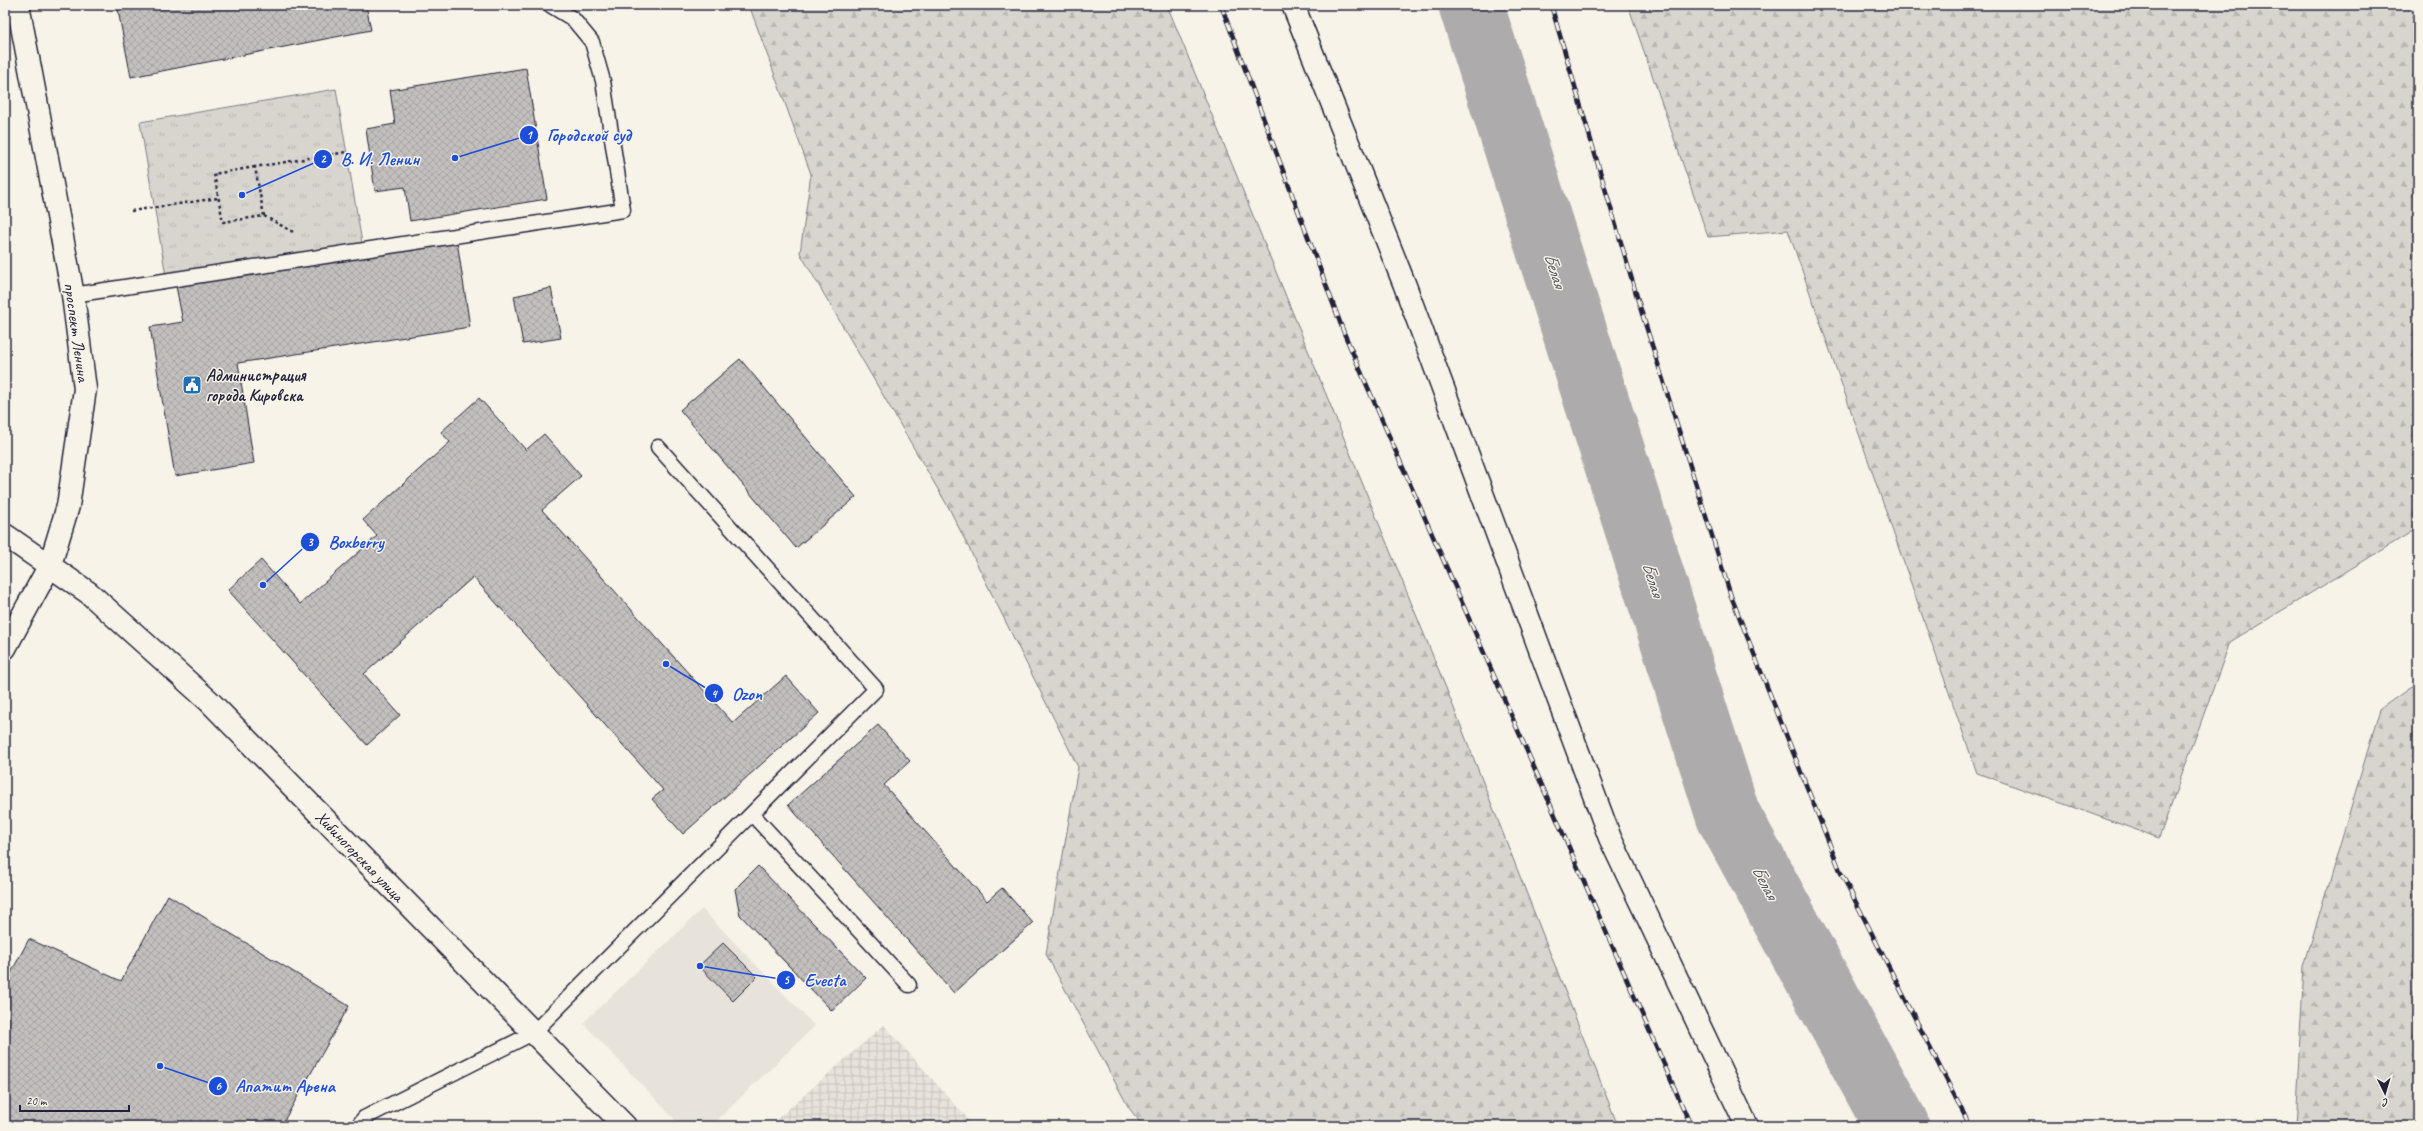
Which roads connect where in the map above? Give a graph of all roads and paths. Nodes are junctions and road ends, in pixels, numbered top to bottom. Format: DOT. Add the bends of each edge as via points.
graph roads {
  1 [pos="18,5"];
  2 [pos="550,5"];
  3 [pos="1292,5"];
  4 [pos="347,152"];
  5 [pos="255,167"];
  6 [pos="218,198"];
  7 [pos="131,211"];
  8 [pos="73,295"];
  9 [pos="658,447"];
  10 [pos="10,539"];
  11 [pos="50,565"];
  12 [pos="5,648"];
  13 [pos="752,814"];
  14 [pos="909,985"];
  15 [pos="533,1033"];
  16 [pos="358,1126"];
  17 [pos="625,1126"];
  18 [pos="1747,1126"];
  1 -- 8 [label="street, проспект Ленина"];
  2 -- 8 [label="lane" via="573,19 592,42 603,81 623,210"];
  3 -- 18 [label="street" via="1404,283 1610,838"];
  4 -- 5 [label="path"];
  5 -- 6 [label="path" via="214,174"];
  5 -- 6 [label="path" via="264,216 222,222"];
  6 -- 7 [label="path"];
  8 -- 11 [label="street, проспект Ленина" via="85,389 68,506"];
  9 -- 13 [label="lane" via="876,689"];
  10 -- 11 [label="street, Хибиногорская улица"];
  11 -- 12 [label="street, проспект Ленина"];
  11 -- 15 [label="street, Хибиногорская улица" via="89,593 209,701"];
  13 -- 14 [label="lane"];
  13 -- 15 [label="lane"];
  15 -- 16 [label="lane" via="364,1118"];
  15 -- 17 [label="street, Хибиногорская улица"];
}
